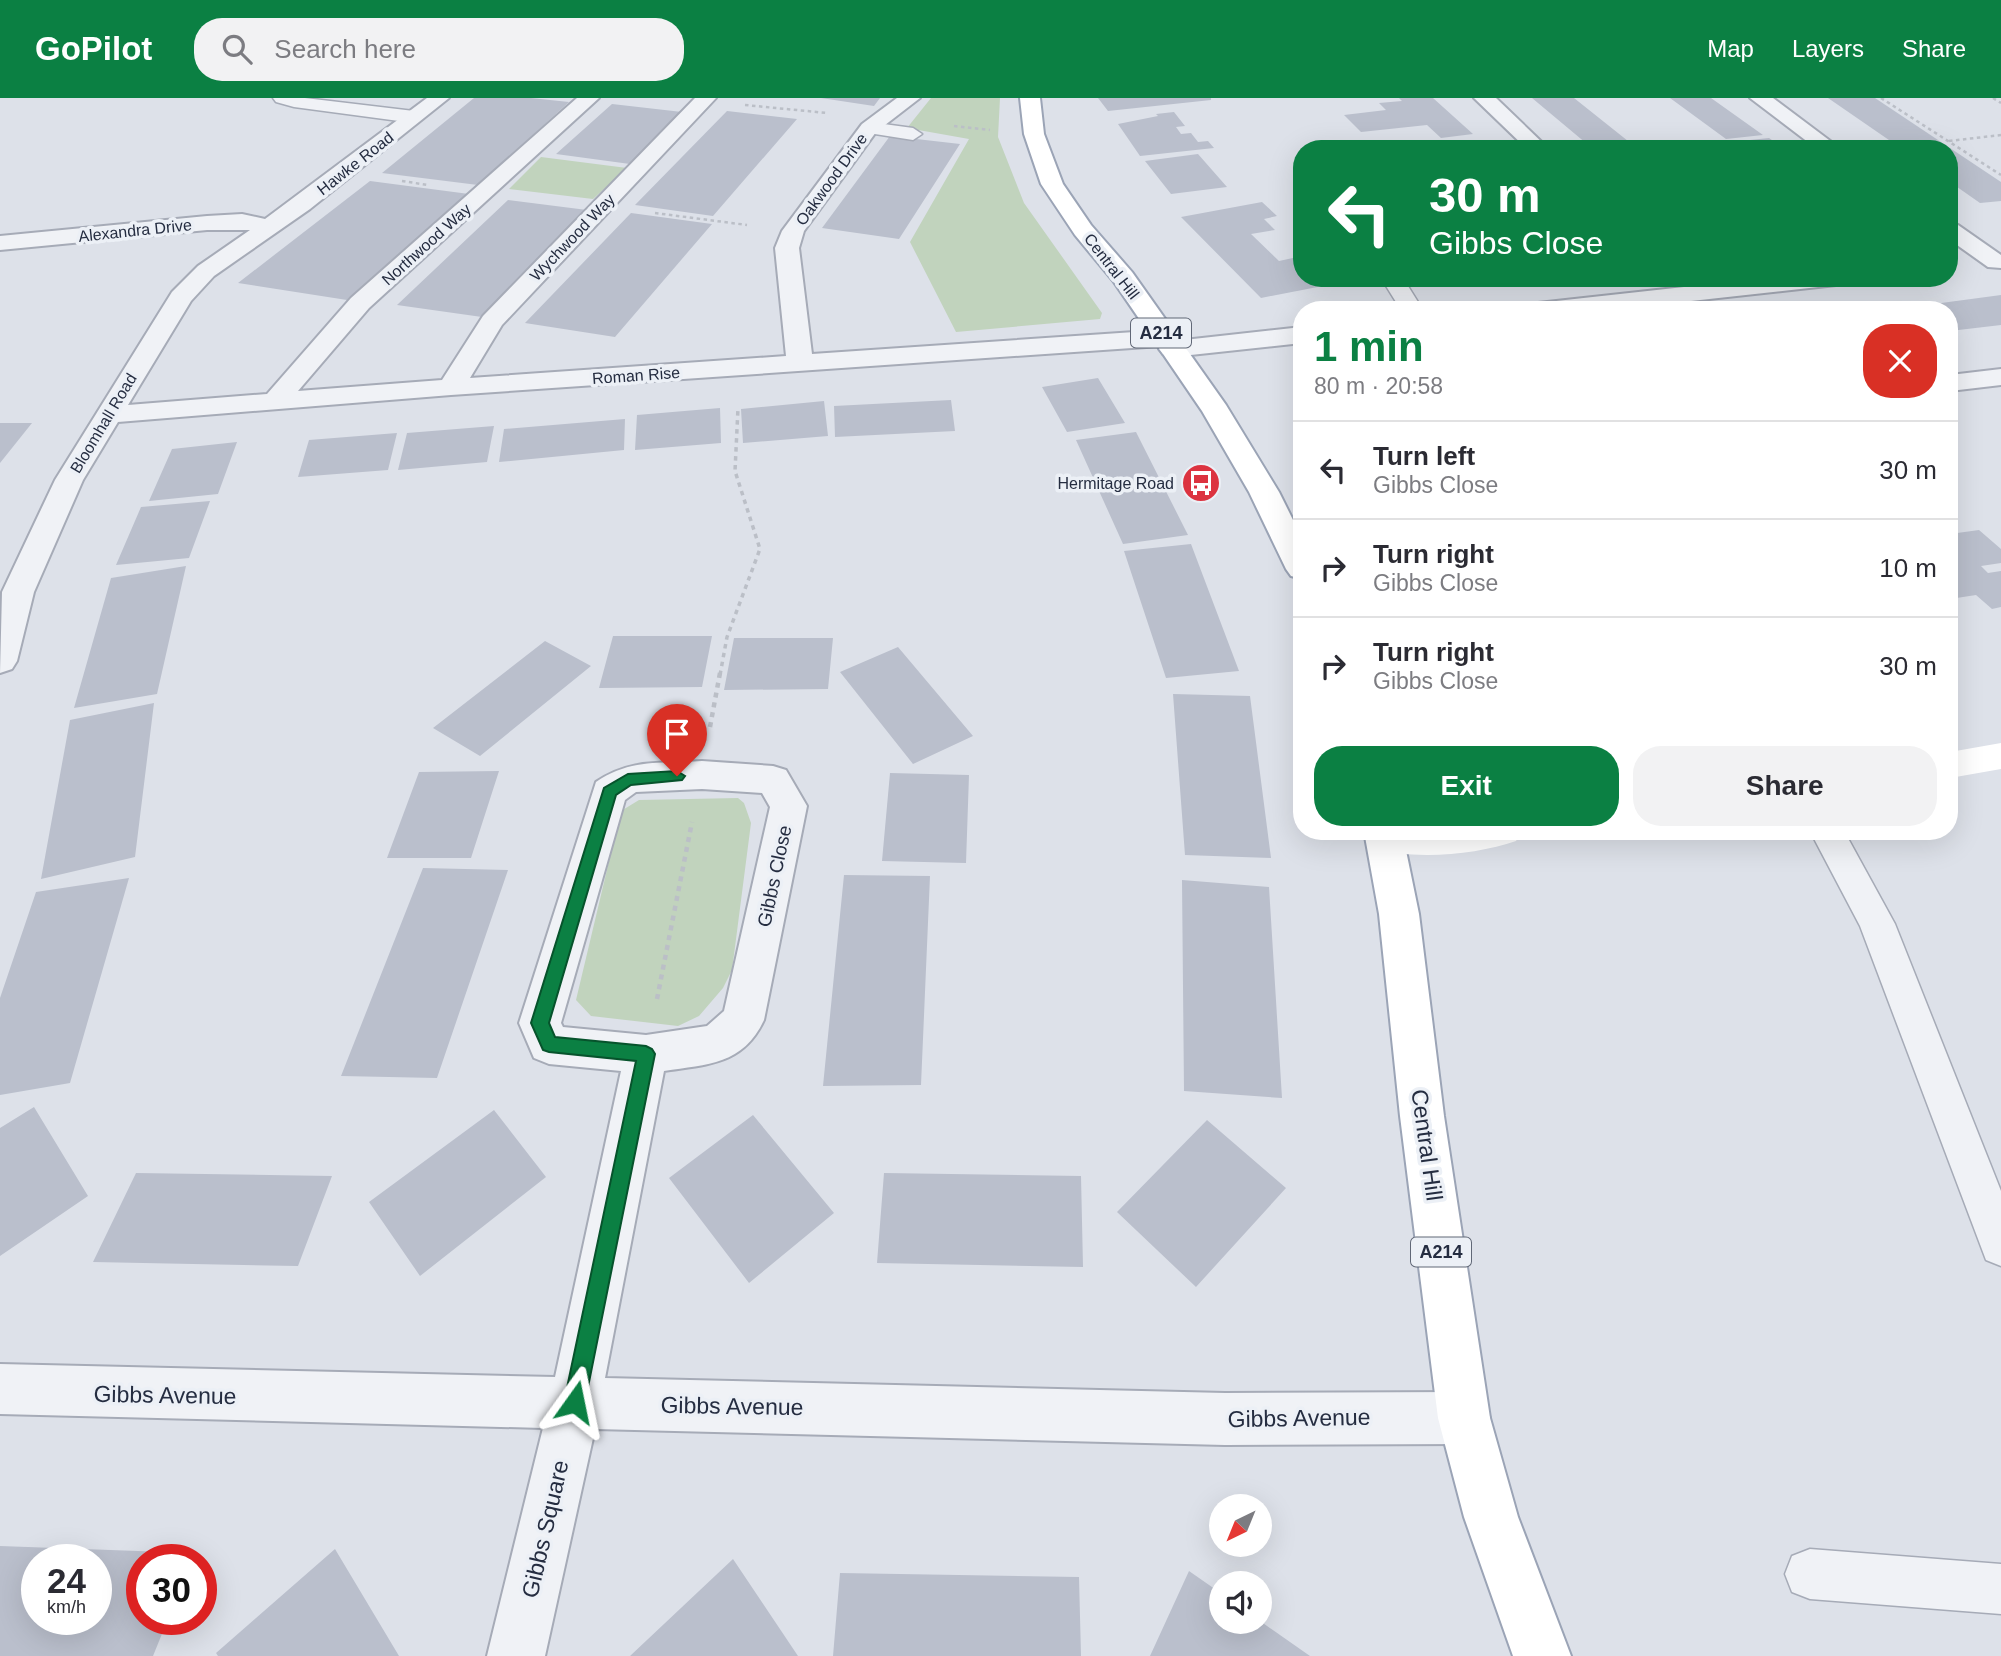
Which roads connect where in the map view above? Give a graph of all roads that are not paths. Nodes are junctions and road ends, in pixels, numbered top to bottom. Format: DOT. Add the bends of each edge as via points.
graph roads {
  1 [pos="282,98"];
  2 [pos="439,98"];
  3 [pos="589,98"];
  4 [pos="706,98"];
  5 [pos="910,98"];
  6 [pos="1030,98"];
  7 [pos="1485,98"];
  8 [pos="1760,98"];
  9 [pos="414,117"];
  10 [pos="875,124"];
  11 [pos="913,134"];
  12 [pos="1529,140"];
  13 [pos="1818,140"];
  14 [pos="269,227"];
  15 [pos="1958,235"];
  16 [pos="0,243"];
  17 [pos="1998,261"];
  18 [pos="1961,265"];
  19 [pos="1681,287"];
  20 [pos="1695,287"];
  21 [pos="1594,301"];
  22 [pos="1709,301"];
  23 [pos="1293,336"];
  24 [pos="1168,343"];
  25 [pos="800,364"];
  26 [pos="2001,377"];
  27 [pos="1958,382"];
  28 [pos="451,387"];
  29 [pos="275,401"];
  30 [pos="107,415"];
  31 [pos="1293,551"];
  32 [pos="9,593"];
  33 [pos="0,661"];
  34 [pos="2001,756"];
  35 [pos="1958,764"];
  36 [pos="1385,840"];
  37 [pos="1831,840"];
  38 [pos="646,1054"];
  39 [pos="2001,1245"];
  40 [pos="0,1390"];
  41 [pos="575,1402"];
  42 [pos="1464,1418"];
  43 [pos="1810,1574"];
  44 [pos="2001,1589"];
  45 [pos="516,1656"];
  46 [pos="1542,1656"];
  1 -- 9 [label="lane"];
  2 -- 9 [label="street, Hawke Road"];
  3 -- 29 [label="street, Northwood Way" via="360,303"];
  4 -- 28 [label="street, Wychwood Way" via="492,321"];
  5 -- 10 [label="street, Oakwood Drive"];
  6 -- 24 [label="main road, Central Hill / A214" via="1034,134 1052,184"];
  7 -- 12 [label="street"];
  8 -- 13 [label="street"];
  9 -- 14 [label="street, Hawke Road"];
  10 -- 11 [label="lane"];
  10 -- 25 [label="street, Oakwood Drive" via="796,224 787,248"];
  14 -- 16 [label="street, Alexandra Drive" via="242,220"];
  14 -- 30 [label="street, Bloomhall Road" via="206,271 181,297"];
  15 -- 17 [label="street"];
  17 -- 18 [label="street"];
  19 -- 21 [label="street"];
  20 -- 22 [label="street"];
  23 -- 24 [label="street, Roman Rise"];
  24 -- 25 [label="street, Roman Rise"];
  24 -- 31 [label="main road, Central Hill / A214" via="1216,411"];
  25 -- 28 [label="street, Roman Rise"];
  26 -- 27 [label="street"];
  28 -- 29 [label="street, Roman Rise"];
  29 -- 30 [label="street, Roman Rise"];
  30 -- 32 [label="street, Bloomhall Road"];
  32 -- 33 [label="street, Bloomhall Road"];
  34 -- 35 [label="main road"];
  36 -- 42 [label="main road, Central Hill / A214" via="1399,914"];
  37 -- 39 [label="lane" via="1877,924"];
  38 -- 38 [label="street, Gibbs Close" via="718,1044 743,1020 789,806 774,780 702,775 628,779 609,792 540,1023 549,1045"];
  38 -- 41 [label="street"];
  40 -- 41 [label="street, Gibbs Avenue"];
  41 -- 42 [label="street, Gibbs Avenue" via="1225,1419"];
  41 -- 45 [label="street, Gibbs Square"];
  42 -- 46 [label="main road, Central Hill / A214" via="1491,1517"];
  43 -- 44 [label="lane"];
}
